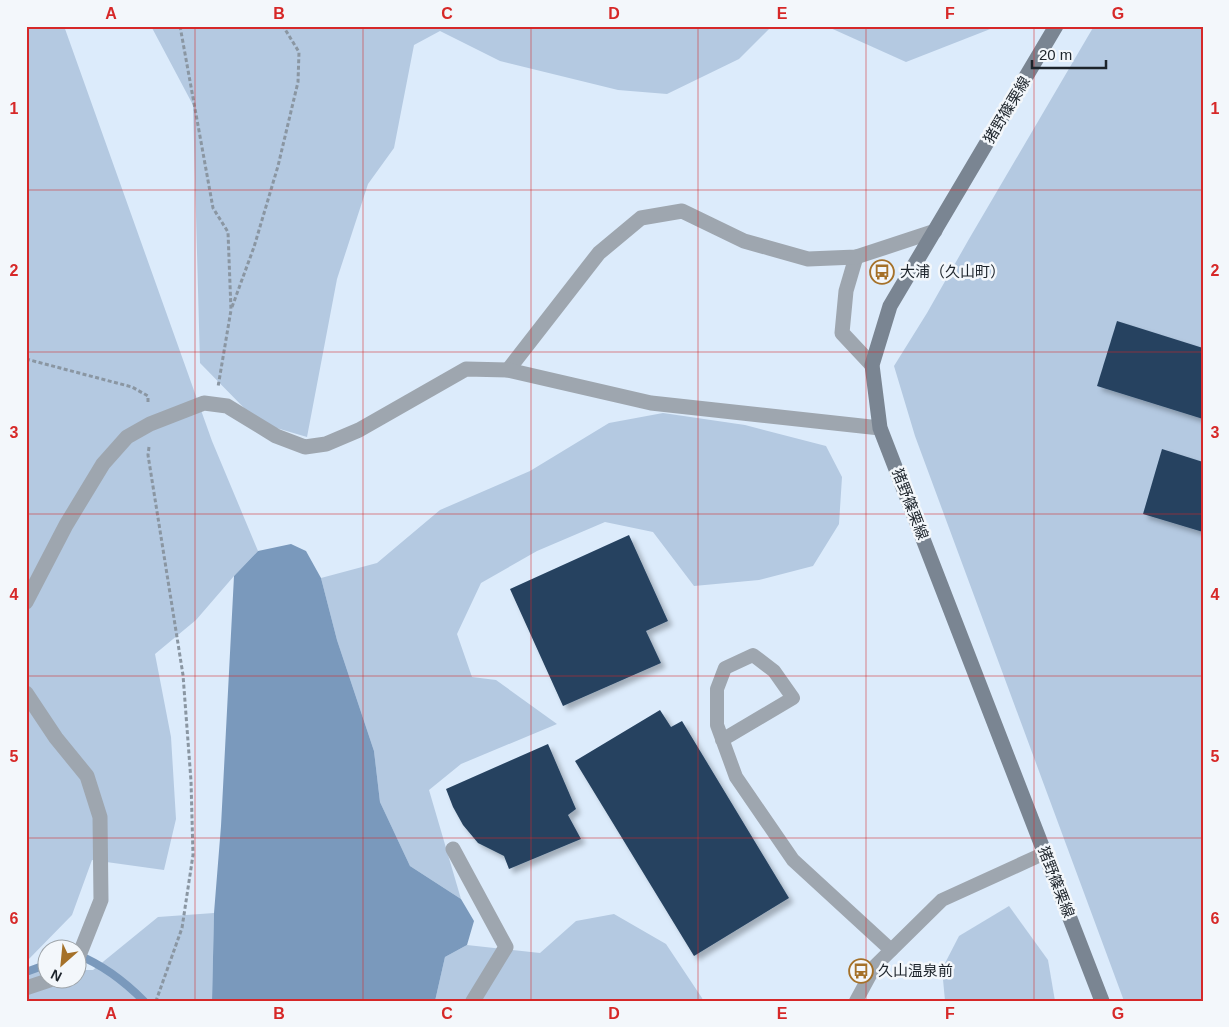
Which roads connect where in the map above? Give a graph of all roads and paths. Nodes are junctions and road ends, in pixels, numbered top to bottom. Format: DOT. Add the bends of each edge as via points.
graph roads {
  1 [pos="180,26"];
  2 [pos="283,26"];
  3 [pos="1056,26"];
  4 [pos="935,231"];
  5 [pos="856,257"];
  6 [pos="231,310"];
  7 [pos="26,359"];
  8 [pos="872,365"];
  9 [pos="508,370"];
  10 [pos="215,405"];
  11 [pos="150,424"];
  12 [pos="880,428"];
  13 [pos="26,602"];
  14 [pos="26,693"];
  15 [pos="722,740"];
  16 [pos="453,849"];
  17 [pos="1045,853"];
  18 [pos="85,940"];
  19 [pos="891,950"];
  20 [pos="38,984"];
  21 [pos="26,988"];
  22 [pos="156,1001"];
  23 [pos="473,1001"];
  24 [pos="856,1001"];
  25 [pos="1102,1001"];
  1 -- 6 [label="path" via="213,208 228,232"];
  2 -- 6 [label="path" via="299,52 298,82 276,175"];
  3 -- 4 [label="main road, 猪野篠栗線"];
  4 -- 5 [label="street"];
  4 -- 8 [label="main road, 猪野篠栗線" via="890,306"];
  5 -- 8 [label="street" via="846,290 842,333"];
  5 -- 9 [label="street" via="808,259 744,241 682,211 641,218 599,252"];
  6 -- 10 [label="path"];
  7 -- 11 [label="path" via="132,387 148,396"];
  8 -- 12 [label="main road, 猪野篠栗線"];
  9 -- 10 [label="street" via="466,369 359,430 326,444 305,447 276,436 226,406"];
  9 -- 12 [label="street" via="651,403"];
  10 -- 11 [label="street" via="204,403"];
  11 -- 13 [label="street" via="127,437 103,464 66,525"];
  11 -- 22 [label="path" via="148,456 183,675 193,855 182,928"];
  12 -- 17 [label="main road, 猪野篠栗線"];
  14 -- 18 [label="street" via="87,776 100,817 101,900"];
  15 -- 15 [label="lane" via="717,725 717,690 725,668 753,656 774,671 793,698"];
  15 -- 19 [label="lane" via="736,777 793,860"];
  16 -- 23 [label="street" via="506,947"];
  17 -- 19 [label="lane" via="942,900"];
  17 -- 25 [label="main road, 猪野篠栗線"];
  19 -- 24 [label="lane" via="875,966"];
  20 -- 21 [label="street"];
}
